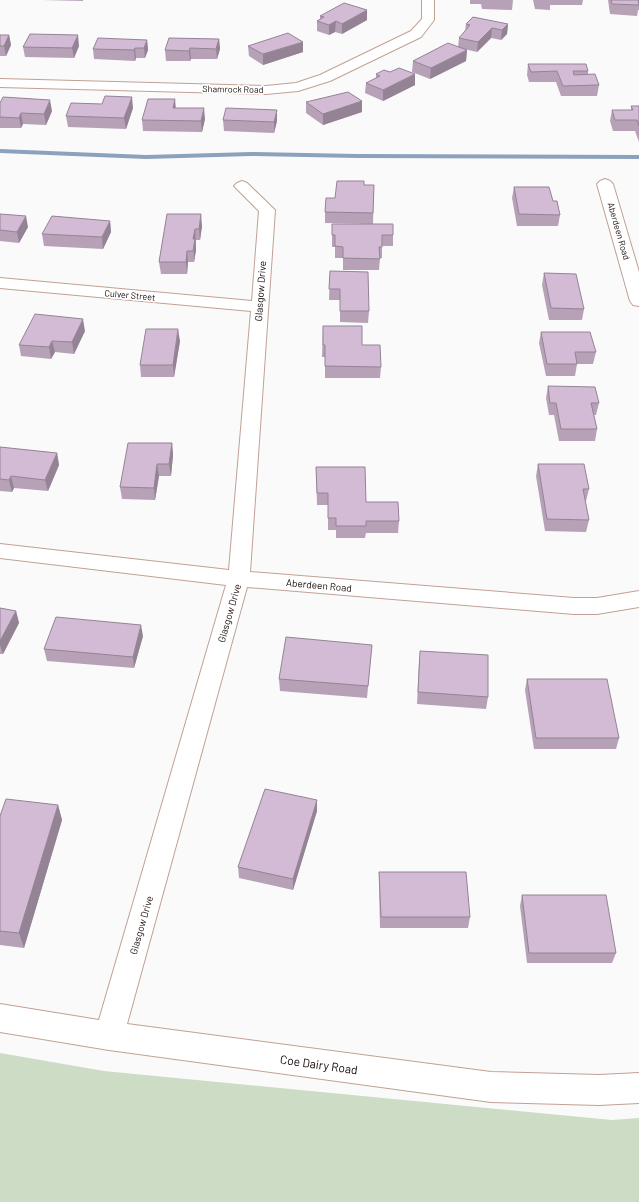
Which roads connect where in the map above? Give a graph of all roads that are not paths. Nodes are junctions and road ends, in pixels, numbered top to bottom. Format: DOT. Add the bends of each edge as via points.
graph roads {
  1 [pos="428,0"];
  2 [pos="0,83"];
  3 [pos="605,184"];
  4 [pos="242,186"];
  5 [pos="633,258"];
  6 [pos="0,283"];
  7 [pos="639,301"];
  8 [pos="259,307"];
  9 [pos="0,551"];
  10 [pos="239,578"];
  11 [pos="639,599"];
  12 [pos="0,1018"];
  13 [pos="109,1036"];
  14 [pos="639,1088"];
  1 -- 2 [label="street, Shamrock Road" via="428,20 416,34 326,78 298,87 266,90"];
  3 -- 5 [label="street, Aberdeen Road"];
  4 -- 8 [label="street, Glasgow Drive" via="267,210"];
  5 -- 7 [label="street, Aberdeen Road"];
  6 -- 8 [label="street, Culver Street"];
  8 -- 10 [label="street, Glasgow Drive"];
  9 -- 10 [label="street, Aberdeen Road"];
  10 -- 11 [label="street, Aberdeen Road" via="574,606 597,606"];
  10 -- 13 [label="street, Glasgow Drive"];
  12 -- 13 [label="street, Coe Dairy Road"];
  13 -- 14 [label="street, Coe Dairy Road" via="491,1087 599,1090"];
}
